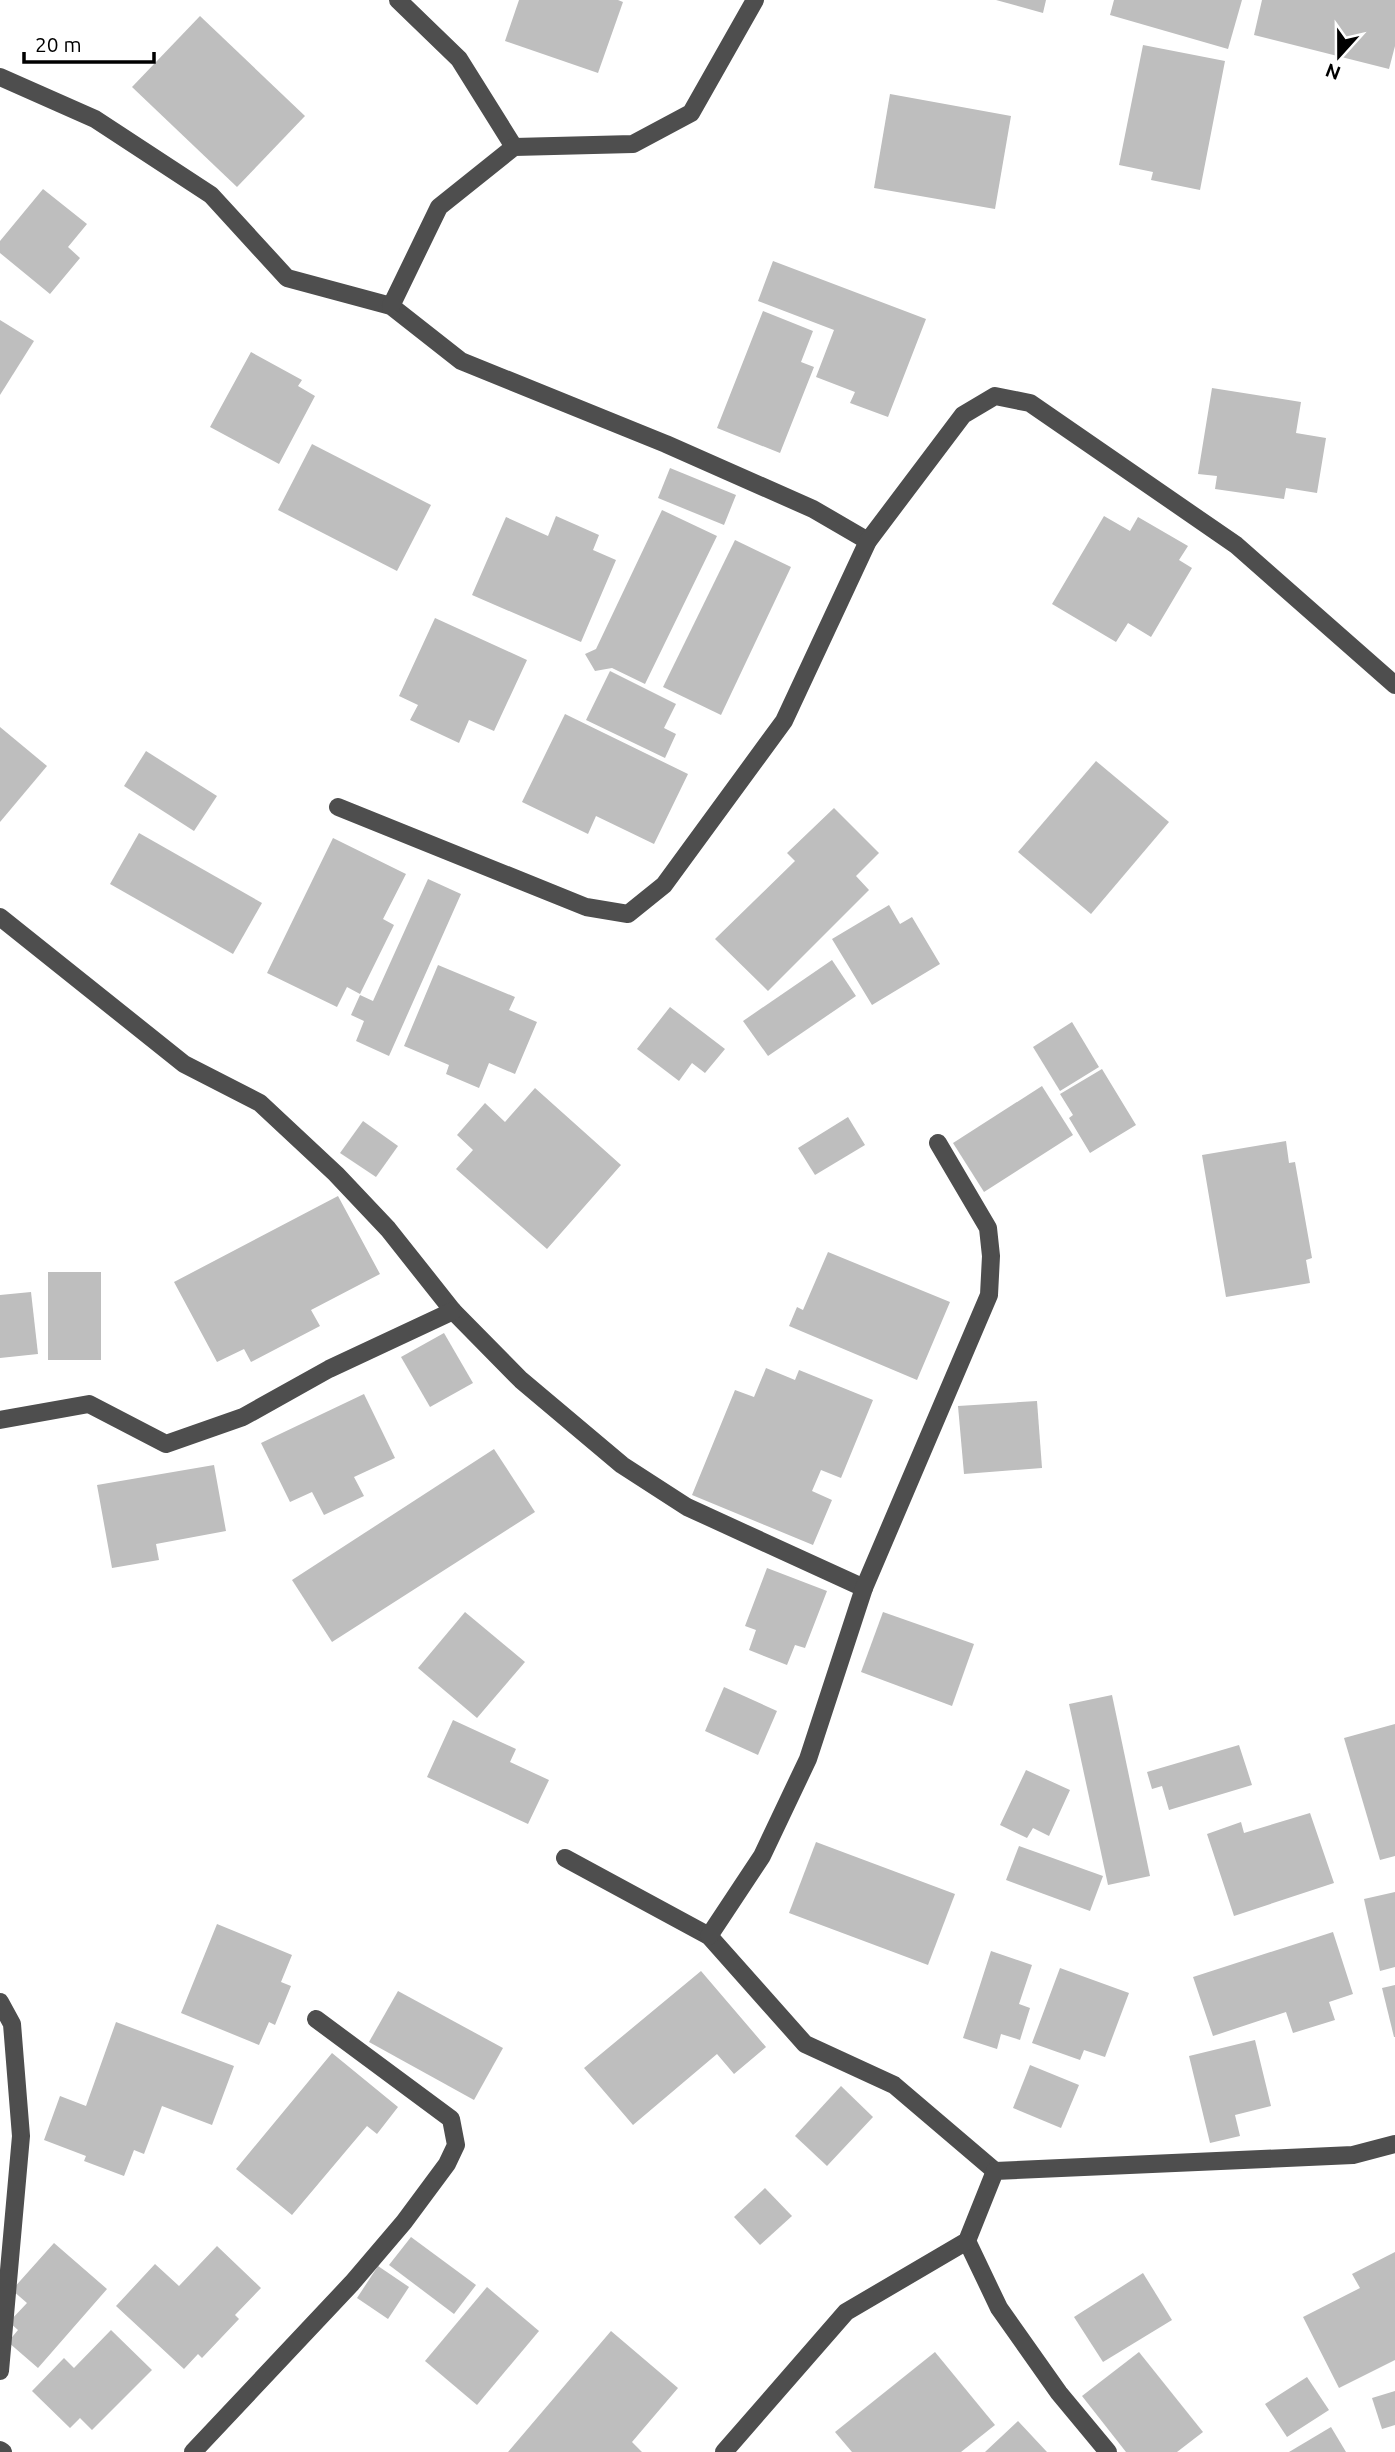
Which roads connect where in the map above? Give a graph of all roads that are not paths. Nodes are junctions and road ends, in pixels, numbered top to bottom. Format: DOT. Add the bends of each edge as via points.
graph roads {
  1 [pos="398,0"];
  2 [pos="755,0"];
  3 [pos="0,77"];
  4 [pos="514,147"];
  5 [pos="391,306"];
  6 [pos="868,541"];
  7 [pos="1395,685"];
  8 [pos="338,807"];
  9 [pos="0,917"];
  10 [pos="938,1143"];
  11 [pos="453,1311"];
  12 [pos="0,1420"];
  13 [pos="864,1588"];
  14 [pos="565,1858"];
  15 [pos="709,1936"];
  16 [pos="0,2002"];
  17 [pos="316,2019"];
  18 [pos="1395,2144"];
  19 [pos="995,2171"];
  20 [pos="967,2241"];
  21 [pos="0,2371"];
  22 [pos="193,2452"];
  23 [pos="724,2452"];
  24 [pos="1108,2452"];
  1 -- 4 [label="street" via="459,59"];
  2 -- 4 [label="street" via="691,113 633,144"];
  3 -- 5 [label="street" via="95,119 211,195 287,278"];
  4 -- 5 [label="street" via="439,207"];
  5 -- 6 [label="street" via="461,362 691,455 813,509"];
  6 -- 7 [label="street" via="963,415 995,396 1030,403 1236,545"];
  6 -- 8 [label="street" via="785,721 664,885 628,914 586,906"];
  9 -- 11 [label="street" via="184,1065 260,1103 388,1229"];
  10 -- 13 [label="street" via="988,1228 989,1295"];
  11 -- 12 [label="street" via="329,1369 243,1417 166,1444 89,1405"];
  11 -- 13 [label="street" via="521,1380 622,1465 687,1507"];
  13 -- 15 [label="street" via="808,1759 762,1856"];
  14 -- 15 [label="street"];
  15 -- 19 [label="street" via="805,2044 894,2085"];
  16 -- 21 [label="street" via="12,2024 20,2136"];
  17 -- 22 [label="street" via="451,2119 456,2145 447,2164 352,2283"];
  18 -- 19 [label="street" via="1353,2155"];
  19 -- 20 [label="street"];
  20 -- 23 [label="street" via="846,2312"];
  20 -- 24 [label="street" via="999,2308"];
}
